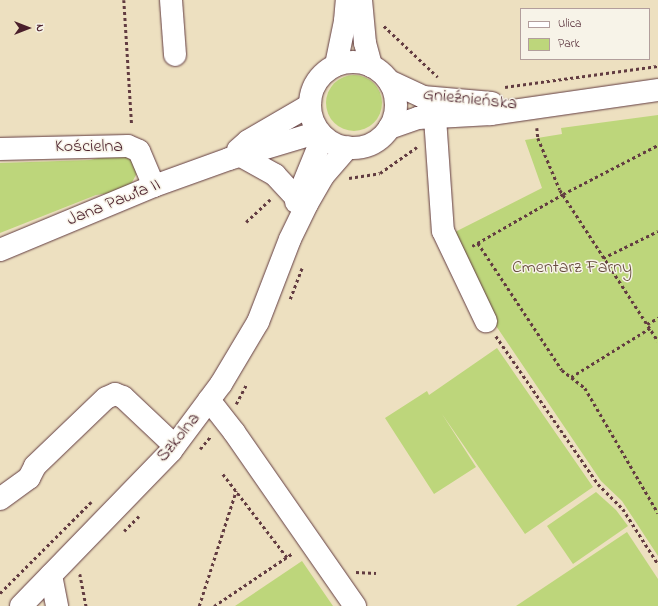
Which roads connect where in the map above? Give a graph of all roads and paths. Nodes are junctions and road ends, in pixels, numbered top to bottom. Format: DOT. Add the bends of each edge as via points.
graph roads {
  1 [pos="124,0"];
  2 [pos="171,0"];
  3 [pos="346,0"];
  4 [pos="360,0"];
  5 [pos="378,21"];
  6 [pos="175,55"];
  7 [pos="336,65"];
  8 [pos="371,66"];
  9 [pos="658,66"];
  10 [pos="439,78"];
  11 [pos="388,81"];
  12 [pos="496,88"];
  13 [pos="658,90"];
  14 [pos="310,105"];
  15 [pos="531,107"];
  16 [pos="544,127"];
  17 [pos="388,128"];
  18 [pos="436,128"];
  19 [pos="529,128"];
  20 [pos="537,128"];
  21 [pos="132,133"];
  22 [pos="321,134"];
  23 [pos="658,146"];
  24 [pos="348,147"];
  25 [pos="0,149"];
  26 [pos="235,158"];
  27 [pos="344,178"];
  28 [pos="154,186"];
  29 [pos="563,194"];
  30 [pos="271,199"];
  31 [pos="297,199"];
  32 [pos="246,222"];
  33 [pos="658,231"];
  34 [pos="290,239"];
  35 [pos="478,242"];
  36 [pos="468,248"];
  37 [pos="0,250"];
  38 [pos="603,258"];
  39 [pos="303,266"];
  40 [pos="289,301"];
  41 [pos="658,318"];
  42 [pos="486,321"];
  43 [pos="647,324"];
  44 [pos="650,328"];
  45 [pos="658,341"];
  46 [pos="571,377"];
  47 [pos="248,381"];
  48 [pos="209,400"];
  49 [pos="233,409"];
  50 [pos="217,431"];
  51 [pos="175,446"];
  52 [pos="196,453"];
  53 [pos="223,474"];
  54 [pos="236,491"];
  55 [pos="0,499"];
  56 [pos="94,499"];
  57 [pos="658,512"];
  58 [pos="142,513"];
  59 [pos="122,533"];
  60 [pos="310,541"];
  61 [pos="288,557"];
  62 [pos="658,564"];
  63 [pos="85,570"];
  64 [pos="51,575"];
  65 [pos="0,594"];
  66 [pos="21,606"];
  67 [pos="57,606"];
  68 [pos="86,606"];
  69 [pos="199,606"];
  70 [pos="214,606"];
  71 [pos="355,606"];
  1 -- 21 [label="path"];
  2 -- 6 [label="street"];
  3 -- 7 [label="street" via="345,20"];
  4 -- 8 [label="street" via="365,43"];
  5 -- 10 [label="path"];
  7 -- 8 [label="street" via="360,62"];
  7 -- 14 [label="street" via="317,81"];
  8 -- 11 [label="street"];
  9 -- 12 [label="path"];
  11 -- 15 [label="street, Gnieźnieńska" via="423,97"];
  11 -- 17 [label="street" via="394,92 396,105 394,117"];
  13 -- 15 [label="street, Gnieźnieńska"];
  14 -- 22 [label="street"];
  14 -- 26 [label="street, Jana Pawła II" via="248,141"];
  15 -- 18 [label="street, Gnieźnieńska" via="490,114"];
  16 -- 20 [label="path"];
  17 -- 18 [label="street, Gnieźnieńska" via="418,118"];
  17 -- 24 [label="street" via="371,144"];
  18 -- 27 [label="path" via="424,142 380,173"];
  18 -- 42 [label="street" via="443,231"];
  19 -- 20 [label="path"];
  20 -- 29 [label="path" via="538,138"];
  22 -- 24 [label="street"];
  22 -- 26 [label="street, Jana Pawła II"];
  22 -- 31 [label="street, Szkolna"];
  23 -- 29 [label="path"];
  24 -- 34 [label="street, Szkolna" via="323,176"];
  25 -- 28 [label="street, Kościelna" via="128,146 141,155"];
  26 -- 28 [label="street, Jana Pawła II"];
  26 -- 31 [label="street" via="275,175"];
  28 -- 37 [label="street, Jana Pawła II"];
  29 -- 35 [label="path"];
  29 -- 38 [label="path"];
  30 -- 32 [label="path"];
  31 -- 34 [label="street, Szkolna"];
  33 -- 38 [label="path"];
  34 -- 48 [label="street, Szkolna" via="258,322"];
  35 -- 36 [label="path"];
  35 -- 46 [label="path" via="562,370"];
  38 -- 43 [label="path"];
  39 -- 40 [label="path"];
  41 -- 43 [label="path"];
  42 -- 62 [label="path" via="598,484 623,509"];
  43 -- 44 [label="path"];
  44 -- 45 [label="path"];
  44 -- 46 [label="path"];
  46 -- 57 [label="path" via="584,388"];
  47 -- 49 [label="path"];
  48 -- 51 [label="street, Szkolna"];
  48 -- 60 [label="street"];
  50 -- 52 [label="path"];
  51 -- 55 [label="street" via="123,397 115,394 106,398 35,466 29,478"];
  51 -- 64 [label="street, Szkolna"];
  53 -- 54 [label="path"];
  54 -- 61 [label="path"];
  54 -- 69 [label="path"];
  56 -- 65 [label="path"];
  58 -- 59 [label="path"];
  60 -- 61 [label="path"];
  60 -- 71 [label="street"];
  61 -- 70 [label="path"];
  63 -- 68 [label="path" via="79,575"];
  64 -- 66 [label="street, Szkolna"];
  64 -- 67 [label="street"];
}
